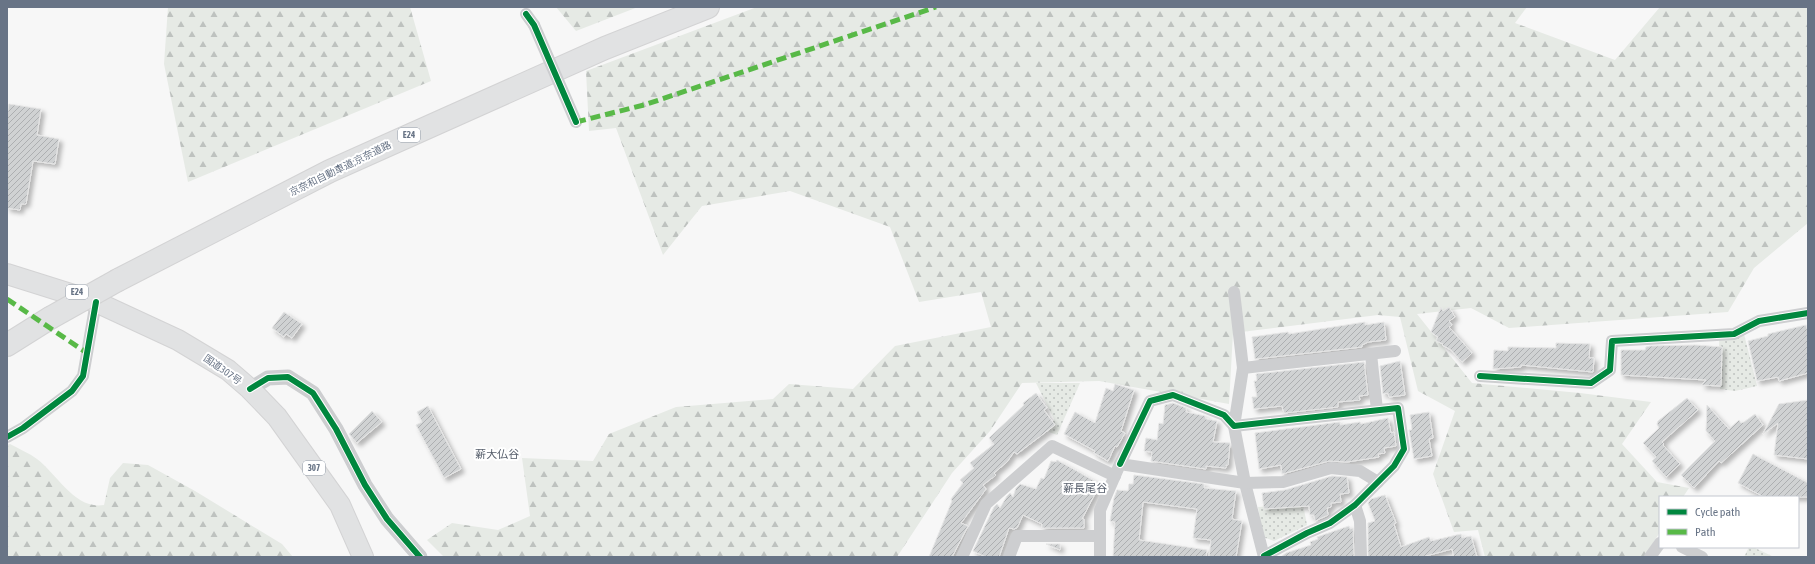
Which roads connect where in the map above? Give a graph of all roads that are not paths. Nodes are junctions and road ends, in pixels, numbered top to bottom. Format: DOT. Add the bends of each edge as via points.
graph roads {
  1 [pos="684,7"];
  2 [pos="708,7"];
  3 [pos="526,14"];
  4 [pos="576,122"];
  5 [pos="7,274"];
  6 [pos="114,277"];
  7 [pos="1234,292"];
  8 [pos="96,302"];
  9 [pos="1808,313"];
  10 [pos="8,341"];
  11 [pos="1395,351"];
  12 [pos="1371,354"];
  13 [pos="1244,368"];
  14 [pos="1480,376"];
  15 [pos="250,389"];
  16 [pos="1377,410"];
  17 [pos="1234,426"];
  18 [pos="7,437"];
  19 [pos="1120,464"];
  20 [pos="1115,476"];
  21 [pos="1378,482"];
  22 [pos="1245,483"];
  23 [pos="1355,505"];
  24 [pos="1100,536"];
  25 [pos="1659,544"];
  26 [pos="1684,548"];
  27 [pos="362,557"];
  28 [pos="420,557"];
  29 [pos="962,557"];
  30 [pos="1009,557"];
  31 [pos="1100,557"];
  32 [pos="1264,557"];
  33 [pos="1361,557"];
  34 [pos="1650,557"];
  35 [pos="1702,557"];
  1 -- 6 [label="highway, 京奈和自動車道;京奈道路 / E24" via="602,40 326,162"];
  2 -- 6 [label="highway, 京奈和自動車道;京奈道路 / E24" via="605,48 330,171"];
  3 -- 4 [label="street, bridge" via="534,25"];
  5 -- 8 [label="highway, 国道307号 / 307"];
  6 -- 10 [label="highway, 京奈和自動車道;京奈道路 / E24" via="47,314"];
  7 -- 13 [label="street"];
  8 -- 15 [label="highway, 国道307号 / 307" via="178,340 228,370"];
  8 -- 18 [label="street" via="83,376 72,391"];
  9 -- 14 [label="street" via="1759,321 1734,334 1612,341 1610,370 1591,383"];
  11 -- 12 [label="street"];
  12 -- 13 [label="street"];
  12 -- 16 [label="street"];
  13 -- 17 [label="street"];
  15 -- 27 [label="highway, 国道307号 / 307" via="277,417 340,505"];
  15 -- 28 [label="street" via="268,378 288,377 313,393 387,519"];
  16 -- 17 [label="street"];
  16 -- 21 [label="street" via="1398,408 1404,449 1394,466"];
  17 -- 19 [label="street" via="1224,415 1173,395 1150,401"];
  17 -- 22 [label="street"];
  19 -- 20 [label="street"];
  19 -- 22 [label="street"];
  20 -- 24 [label="street" via="1100,510"];
  20 -- 29 [label="street" via="1052,446 986,504"];
  21 -- 22 [label="street" via="1360,471 1331,468 1283,482"];
  21 -- 23 [label="street"];
  22 -- 32 [label="street"];
  23 -- 32 [label="street" via="1330,523"];
  23 -- 33 [label="street" via="1360,521"];
  24 -- 30 [label="street" via="1017,536"];
  24 -- 31 [label="street"];
  25 -- 34 [label="street"];
  26 -- 35 [label="street"];
}
